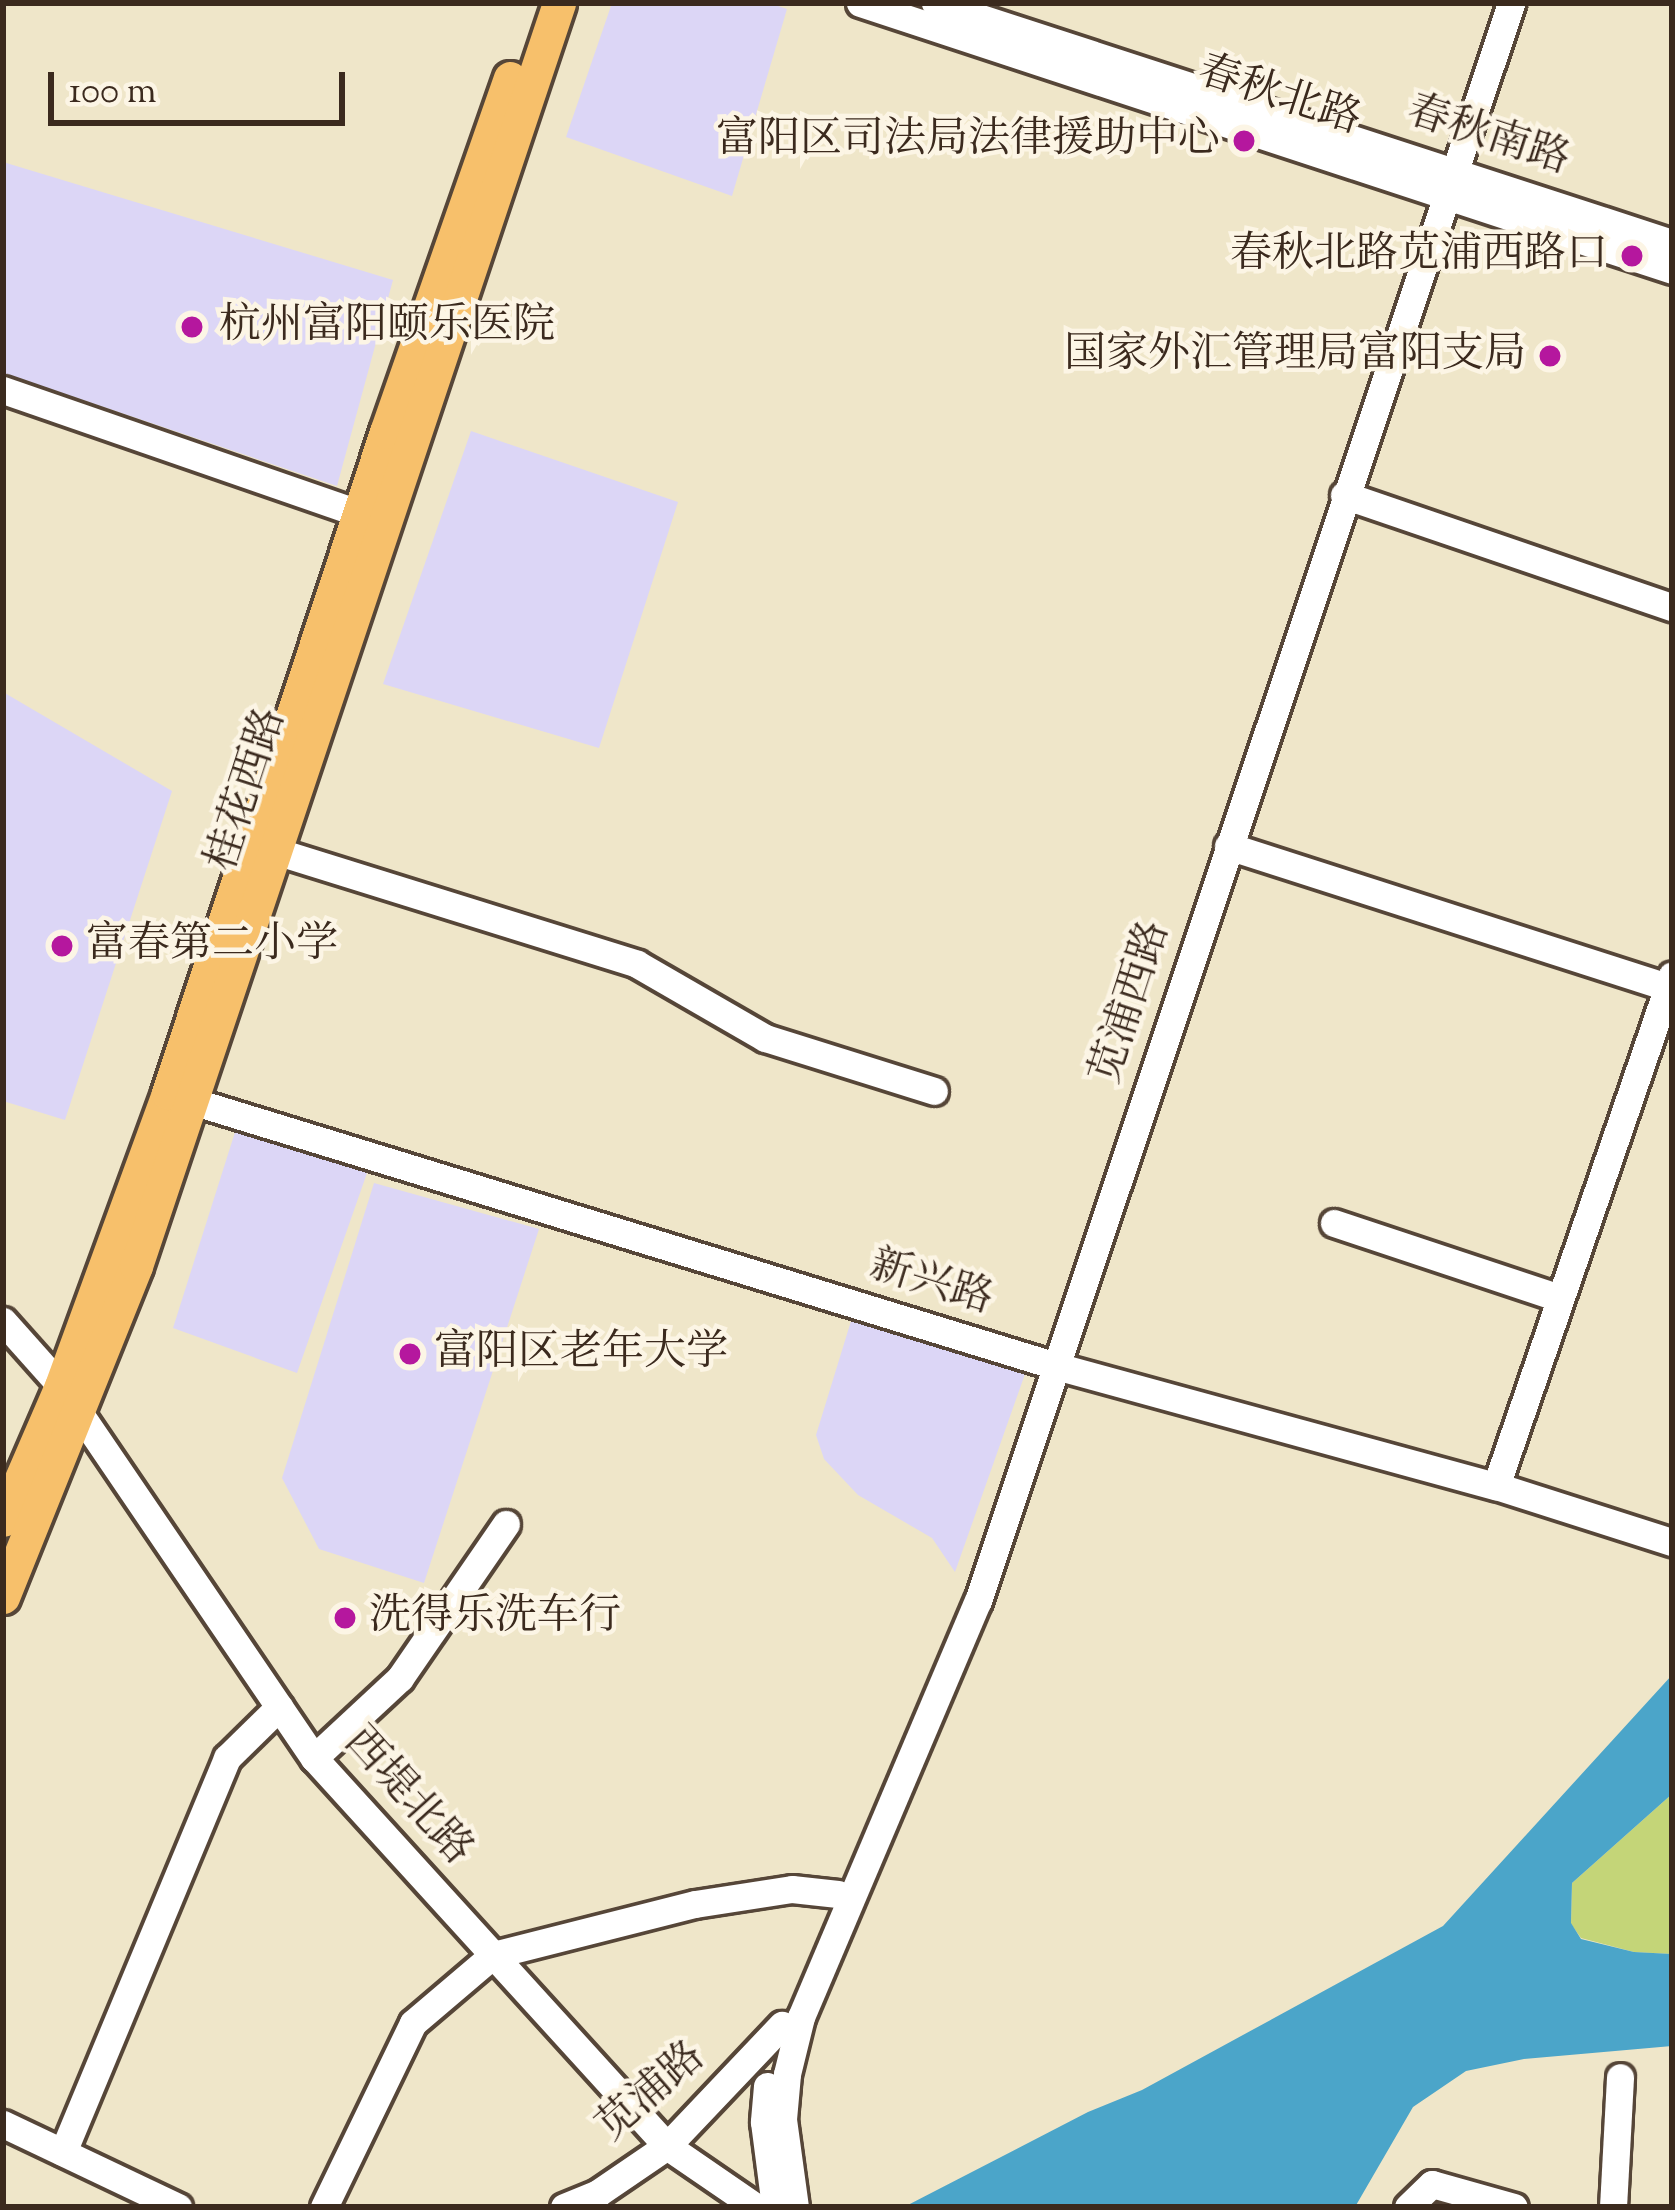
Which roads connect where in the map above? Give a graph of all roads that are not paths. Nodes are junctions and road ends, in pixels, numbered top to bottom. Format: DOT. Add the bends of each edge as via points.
graph roads {
  1 [pos="536,3"];
  2 [pos="559,3"];
  3 [pos="860,3"];
  4 [pos="935,3"];
  5 [pos="1491,3"];
  6 [pos="1511,3"];
  7 [pos="1443,181"];
  8 [pos="1672,243"];
  9 [pos="1672,270"];
  10 [pos="3,390"];
  11 [pos="1344,495"];
  12 [pos="359,513"];
  13 [pos="1672,607"];
  14 [pos="1228,847"];
  15 [pos="274,851"];
  16 [pos="1670,981"];
  17 [pos="1663,1035"];
  18 [pos="934,1091"];
  19 [pos="181,1097"];
  20 [pos="1334,1223"];
  21 [pos="1560,1298"];
  22 [pos="3,1321"];
  23 [pos="1049,1364"];
  24 [pos="61,1386"];
  25 [pos="80,1415"];
  26 [pos="1496,1486"];
  27 [pos="3,1520"];
  28 [pos="506,1524"];
  29 [pos="1672,1542"];
  30 [pos="3,1597"];
  31 [pos="279,1707"];
  32 [pos="314,1758"];
  33 [pos="838,1894"];
  34 [pos="493,1955"];
  35 [pos="789,2018"];
  36 [pos="1620,2077"];
  37 [pos="3,2124"];
  38 [pos="667,2146"];
  39 [pos="63,2152"];
  40 [pos="178,2207"];
  41 [pos="324,2207"];
  42 [pos="563,2207"];
  43 [pos="756,2207"];
  44 [pos="775,2207"];
  45 [pos="795,2207"];
  46 [pos="1408,2207"];
  47 [pos="1514,2207"];
  48 [pos="1612,2207"];
  1 -- 12 [label="main road, 桂花西路"];
  2 -- 15 [label="main road, 桂花西路"];
  3 -- 7 [label="street, 春秋北路"];
  4 -- 7 [label="street, 春秋南路"];
  5 -- 7 [label="street, 苋浦西路"];
  6 -- 7 [label="street, 苋浦西路"];
  7 -- 8 [label="street, 春秋南路"];
  7 -- 9 [label="street, 春秋北路"];
  7 -- 11 [label="street, 苋浦西路"];
  7 -- 23 [label="street, 苋浦西路"];
  10 -- 12 [label="street"];
  11 -- 13 [label="street"];
  11 -- 14 [label="street, 苋浦西路"];
  12 -- 19 [label="main road, 桂花西路"];
  14 -- 16 [label="street"];
  14 -- 23 [label="street, 苋浦西路"];
  15 -- 18 [label="street" via="637,964 765,1038"];
  15 -- 19 [label="main road, 桂花西路"];
  16 -- 17 [label="street"];
  17 -- 21 [label="street"];
  19 -- 23 [label="street, 新兴路"];
  19 -- 24 [label="main road, 桂花西路"];
  19 -- 25 [label="main road, 桂花西路"];
  20 -- 21 [label="street"];
  21 -- 26 [label="street"];
  22 -- 24 [label="street, 西堤北路"];
  23 -- 26 [label="street, 新兴路"];
  23 -- 33 [label="street, 苋浦西路"];
  23 -- 35 [label="street, 苋浦西路" via="978,1601"];
  24 -- 25 [label="street, 西堤北路"];
  24 -- 27 [label="main road, 桂花西路"];
  25 -- 30 [label="main road, 桂花西路"];
  25 -- 31 [label="street, 西堤北路"];
  26 -- 29 [label="street, 新兴路"];
  28 -- 32 [label="street" via="400,1678"];
  31 -- 32 [label="street, 西堤北路"];
  31 -- 39 [label="street" via="227,1758"];
  32 -- 34 [label="street, 西堤北路"];
  33 -- 34 [label="street" via="792,1889 675,1908"];
  33 -- 35 [label="street, 苋浦西路"];
  34 -- 38 [label="street, 西堤北路"];
  34 -- 41 [label="street" via="412,2023"];
  35 -- 38 [label="street, 苋浦路"];
  35 -- 44 [label="street" via="768,2077 764,2122"];
  35 -- 45 [label="street" via="784,2119"];
  36 -- 48 [label="street"];
  37 -- 39 [label="street"];
  38 -- 42 [label="street, 苋浦路"];
  38 -- 43 [label="street, 西堤北路"];
  39 -- 40 [label="street"];
  46 -- 47 [label="street" via="1432,2184"];
}
